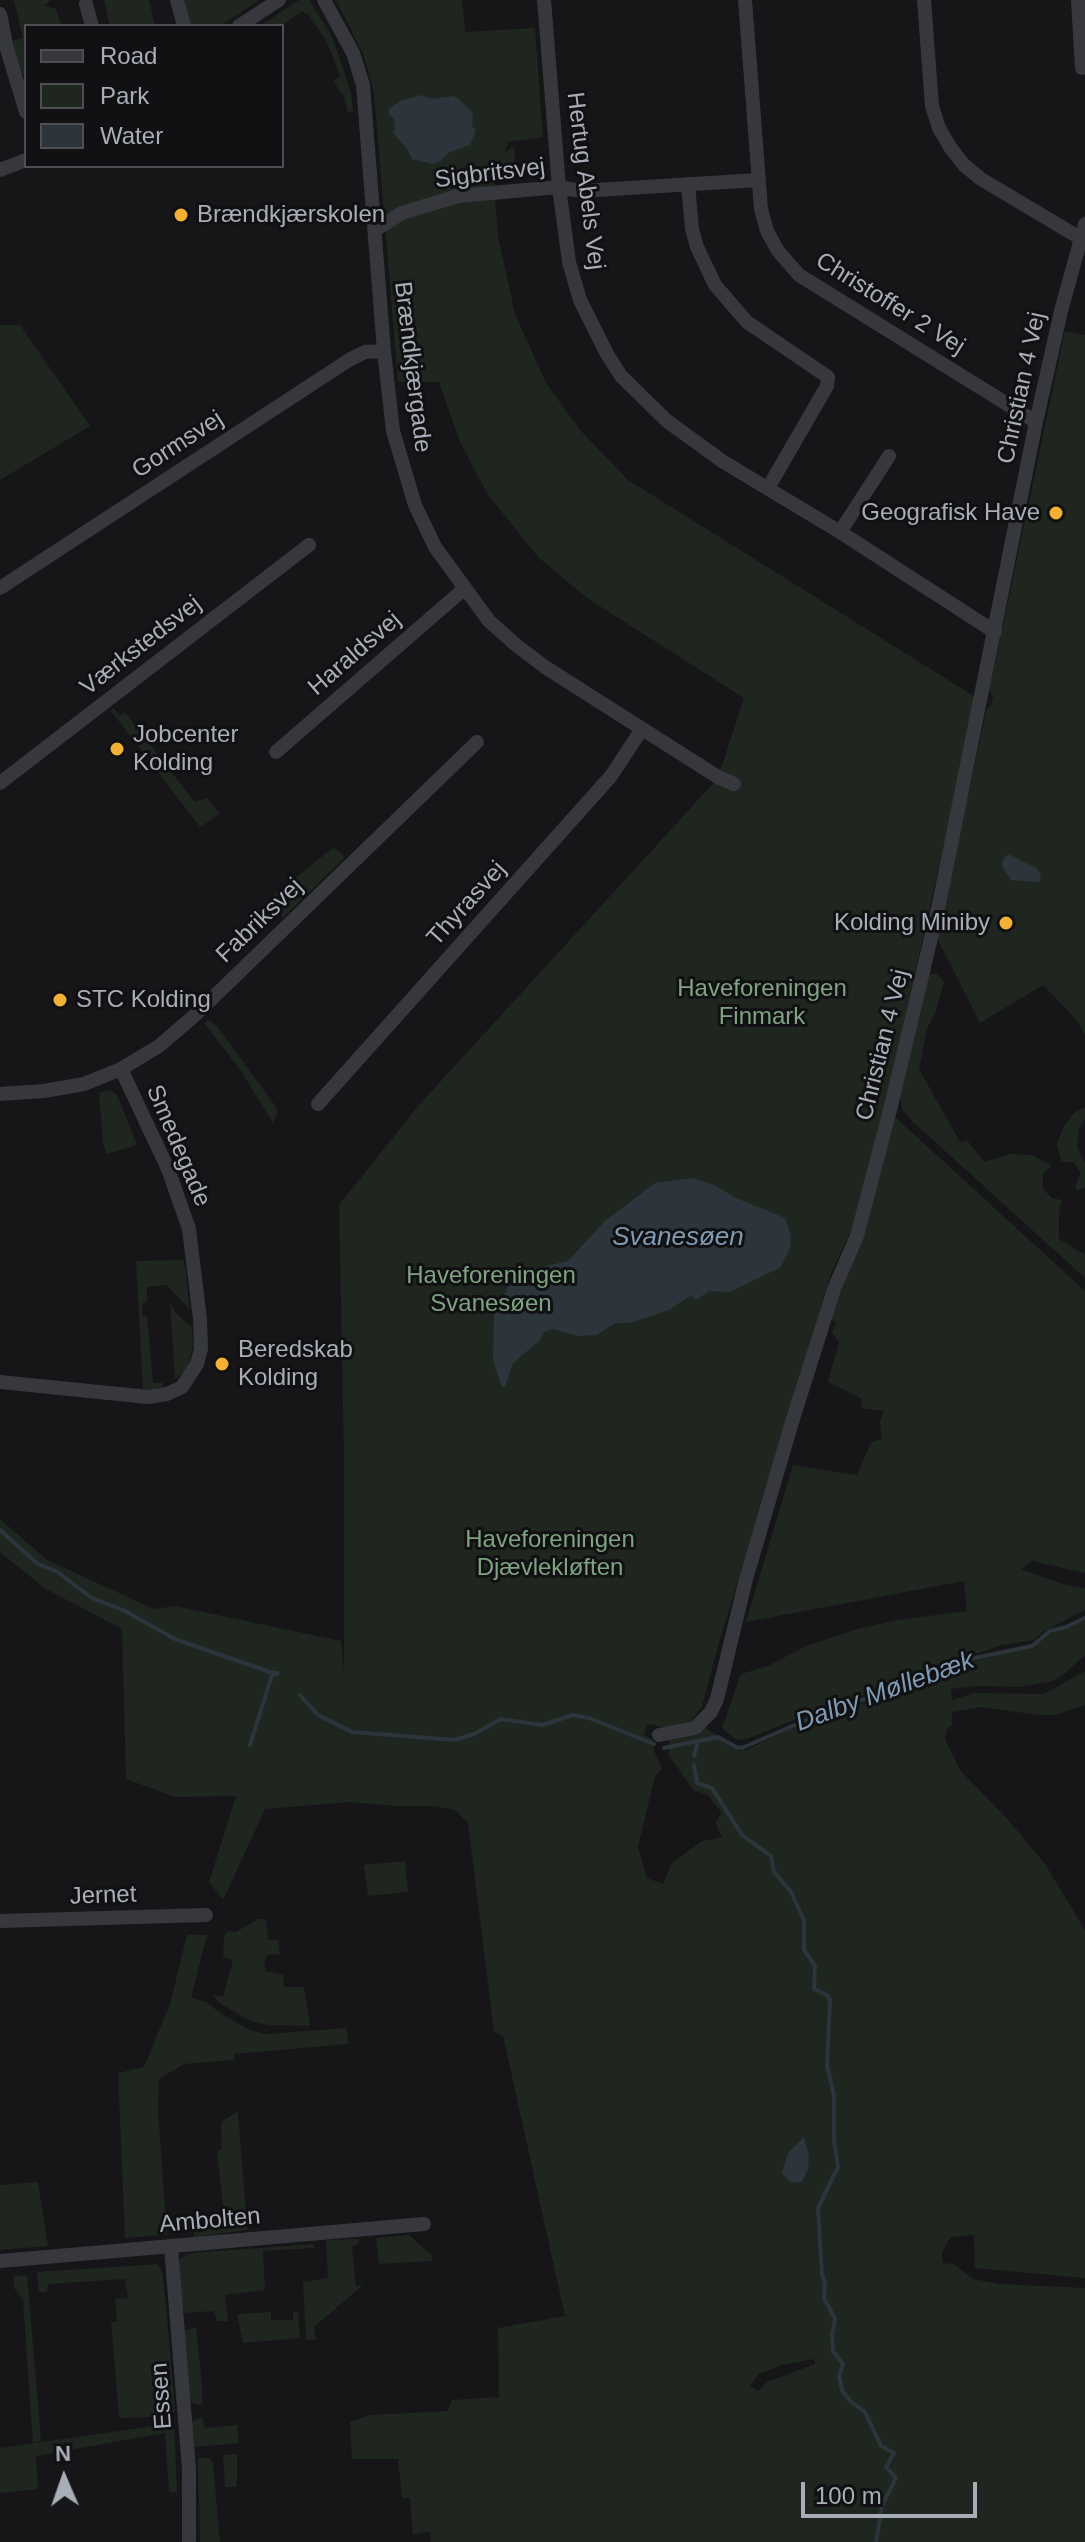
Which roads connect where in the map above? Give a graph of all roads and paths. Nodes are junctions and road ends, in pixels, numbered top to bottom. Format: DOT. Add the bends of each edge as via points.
graph roads {
  1 [pos="177,0"];
  2 [pos="279,0"];
  3 [pos="324,0"];
  4 [pos="544,0"];
  5 [pos="745,0"];
  6 [pos="924,0"];
  7 [pos="1078,0"];
  8 [pos="86,4"];
  9 [pos="0,14"];
  10 [pos="91,24"];
  11 [pos="183,24"];
  12 [pos="242,24"];
  13 [pos="1082,68"];
  14 [pos="24,105"];
  15 [pos="24,161"];
  16 [pos="0,170"];
  17 [pos="759,180"];
  18 [pos="688,184"];
  19 [pos="559,187"];
  20 [pos="375,230"];
  21 [pos="1082,231"];
  22 [pos="384,351"];
  23 [pos="1036,422"];
  24 [pos="889,456"];
  25 [pos="768,488"];
  26 [pos="840,532"];
  27 [pos="309,545"];
  28 [pos="0,588"];
  29 [pos="464,589"];
  30 [pos="995,632"];
  31 [pos="642,729"];
  32 [pos="477,742"];
  33 [pos="276,752"];
  34 [pos="0,783"];
  35 [pos="734,784"];
  36 [pos="121,1069"];
  37 [pos="0,1094"];
  38 [pos="318,1104"];
  39 [pos="0,1382"];
  40 [pos="659,1735"];
  41 [pos="206,1915"];
  42 [pos="0,1921"];
  43 [pos="424,2224"];
  44 [pos="171,2247"];
  45 [pos="0,2261"];
  46 [pos="189,2542"];
  1 -- 11 [label="street"];
  2 -- 12 [label="street"];
  3 -- 20 [label="street, Brændkjærgade" via="363,85"];
  4 -- 19 [label="street, Hertug Abels Vej"];
  5 -- 17 [label="street, Christoffer 2 Vej"];
  6 -- 21 [label="street" via="932,106 950,147 981,179"];
  7 -- 13 [label="street"];
  8 -- 10 [label="street"];
  9 -- 14 [label="street"];
  15 -- 16 [label="street"];
  17 -- 18 [label="street, Sigbritsvej"];
  17 -- 23 [label="street, Christoffer 2 Vej" via="767,231 799,275"];
  18 -- 19 [label="street, Sigbritsvej" via="580,191"];
  18 -- 25 [label="street" via="692,229 715,285 747,322 828,377"];
  19 -- 20 [label="street, Sigbritsvej" via="458,196 402,213"];
  19 -- 25 [label="street, Hertug Abels Vej" via="580,300 621,376 687,437"];
  20 -- 22 [label="street, Brændkjærgade"];
  21 -- 23 [label="street, Christian 4 Vej"];
  22 -- 28 [label="street, Gormsvej" via="349,360"];
  22 -- 29 [label="street, Brændkjærgade" via="393,431 415,505"];
  23 -- 30 [label="street, Christian 4 Vej"];
  24 -- 26 [label="street"];
  25 -- 26 [label="street, Hertug Abels Vej"];
  26 -- 30 [label="street, Hertug Abels Vej"];
  27 -- 34 [label="street, Værkstedsvej"];
  29 -- 31 [label="street, Brændkjærgade" via="516,645"];
  29 -- 33 [label="street, Haraldsvej"];
  30 -- 40 [label="street, Christian 4 Vej" via="939,904 873,1177 792,1422 717,1699 695,1728"];
  31 -- 35 [label="street, Brændkjærgade"];
  31 -- 38 [label="street, Thyrasvej" via="611,776"];
  32 -- 36 [label="street, Fabriksvej" via="194,1016"];
  36 -- 37 [label="street, Fabriksvej" via="84,1084"];
  36 -- 39 [label="street, Smedegade" via="168,1169 189,1229 200,1319 197,1364 182,1387 148,1397"];
  41 -- 42 [label="street, Jernet"];
  43 -- 44 [label="street, Ambolten"];
  44 -- 45 [label="street, Ambolten"];
  44 -- 46 [label="street, Essen" via="189,2469"];
}
